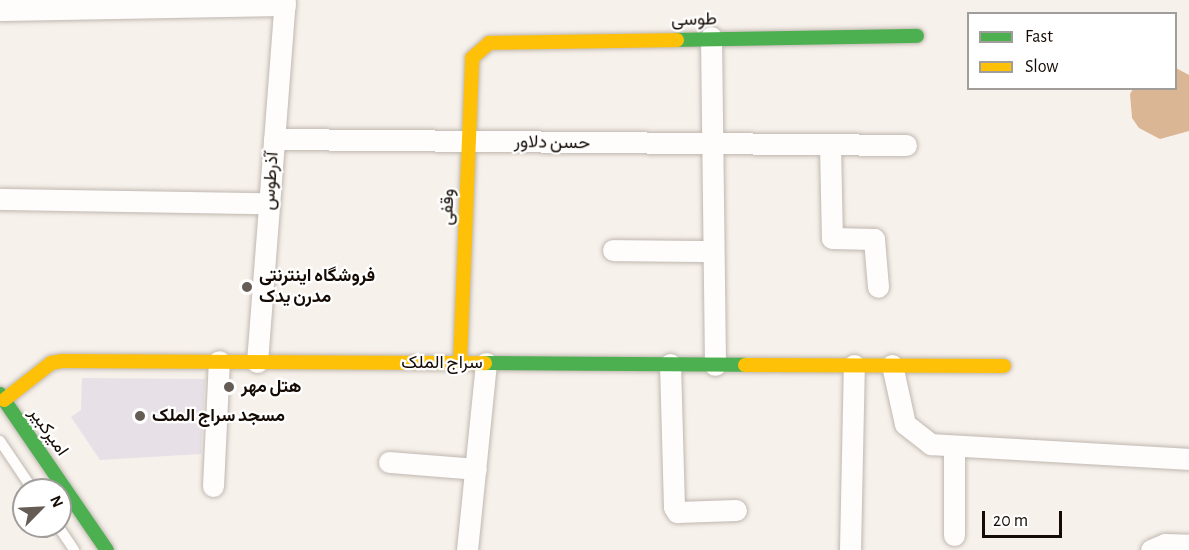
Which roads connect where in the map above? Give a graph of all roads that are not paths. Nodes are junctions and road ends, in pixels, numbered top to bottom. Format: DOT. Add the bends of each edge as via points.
graph roads {
  1 [pos="285,2"];
  2 [pos="0,10"];
  3 [pos="917,36"];
  4 [pos="711,37"];
  5 [pos="474,52"];
  6 [pos="274,139"];
  7 [pos="469,142"];
  8 [pos="714,144"];
  9 [pos="830,145"];
  10 [pos="906,145"];
  11 [pos="0,199"];
  12 [pos="269,203"];
  13 [pos="612,250"];
  14 [pos="713,251"];
  15 [pos="878,287"];
  16 [pos="219,361"];
  17 [pos="257,362"];
  18 [pos="460,363"];
  19 [pos="486,363"];
  20 [pos="670,364"];
  21 [pos="716,365"];
  22 [pos="854,365"];
  23 [pos="892,365"];
  24 [pos="1004,366"];
  25 [pos="2,397"];
  26 [pos="0,441"];
  27 [pos="954,446"];
  28 [pos="1189,459"];
  29 [pos="389,462"];
  30 [pos="476,470"];
  31 [pos="25,478"];
  32 [pos="213,486"];
  33 [pos="736,510"];
  34 [pos="954,535"];
  35 [pos="1189,545"];
  36 [pos="107,550"];
  37 [pos="467,550"];
  38 [pos="850,550"];
  39 [pos="1151,550"];
  1 -- 2 [label="street"];
  1 -- 6 [label="street, آذرطوس"];
  3 -- 4 [label="street, طوسی"];
  4 -- 5 [label="street, طوسی" via="489,43"];
  4 -- 8 [label="street"];
  5 -- 7 [label="street, وقفی"];
  6 -- 7 [label="street, حسن دلاور"];
  6 -- 12 [label="street, آذرطوس"];
  7 -- 8 [label="street, حسن دلاور"];
  7 -- 18 [label="street, وقفی"];
  8 -- 9 [label="street, حسن دلاور"];
  8 -- 14 [label="street"];
  9 -- 10 [label="street, حسن دلاور"];
  9 -- 15 [label="street" via="830,234 838,240 874,238"];
  11 -- 12 [label="street"];
  12 -- 17 [label="street, آذرطوس"];
  13 -- 14 [label="street"];
  14 -- 21 [label="street"];
  16 -- 17 [label="street, سراج الملک"];
  16 -- 25 [label="street, سراج الملک" via="63,360 51,363"];
  16 -- 32 [label="street"];
  17 -- 18 [label="street, سراج الملک"];
  18 -- 19 [label="street, سراج الملک"];
  19 -- 20 [label="street, سراج الملک"];
  19 -- 30 [label="street"];
  20 -- 21 [label="street, سراج الملک"];
  20 -- 33 [label="street" via="674,507 682,512"];
  21 -- 22 [label="street, سراج الملک"];
  22 -- 23 [label="street, سراج الملک"];
  22 -- 38 [label="street"];
  23 -- 24 [label="street, سراج الملک"];
  23 -- 27 [label="street" via="905,424 931,444"];
  25 -- 36 [label="street, امیرکبیر"];
  26 -- 31 [label="lane"];
  27 -- 28 [label="street"];
  27 -- 34 [label="street"];
  29 -- 30 [label="street"];
  30 -- 37 [label="street"];
  35 -- 39 [label="street" via="1165,544"];
}
